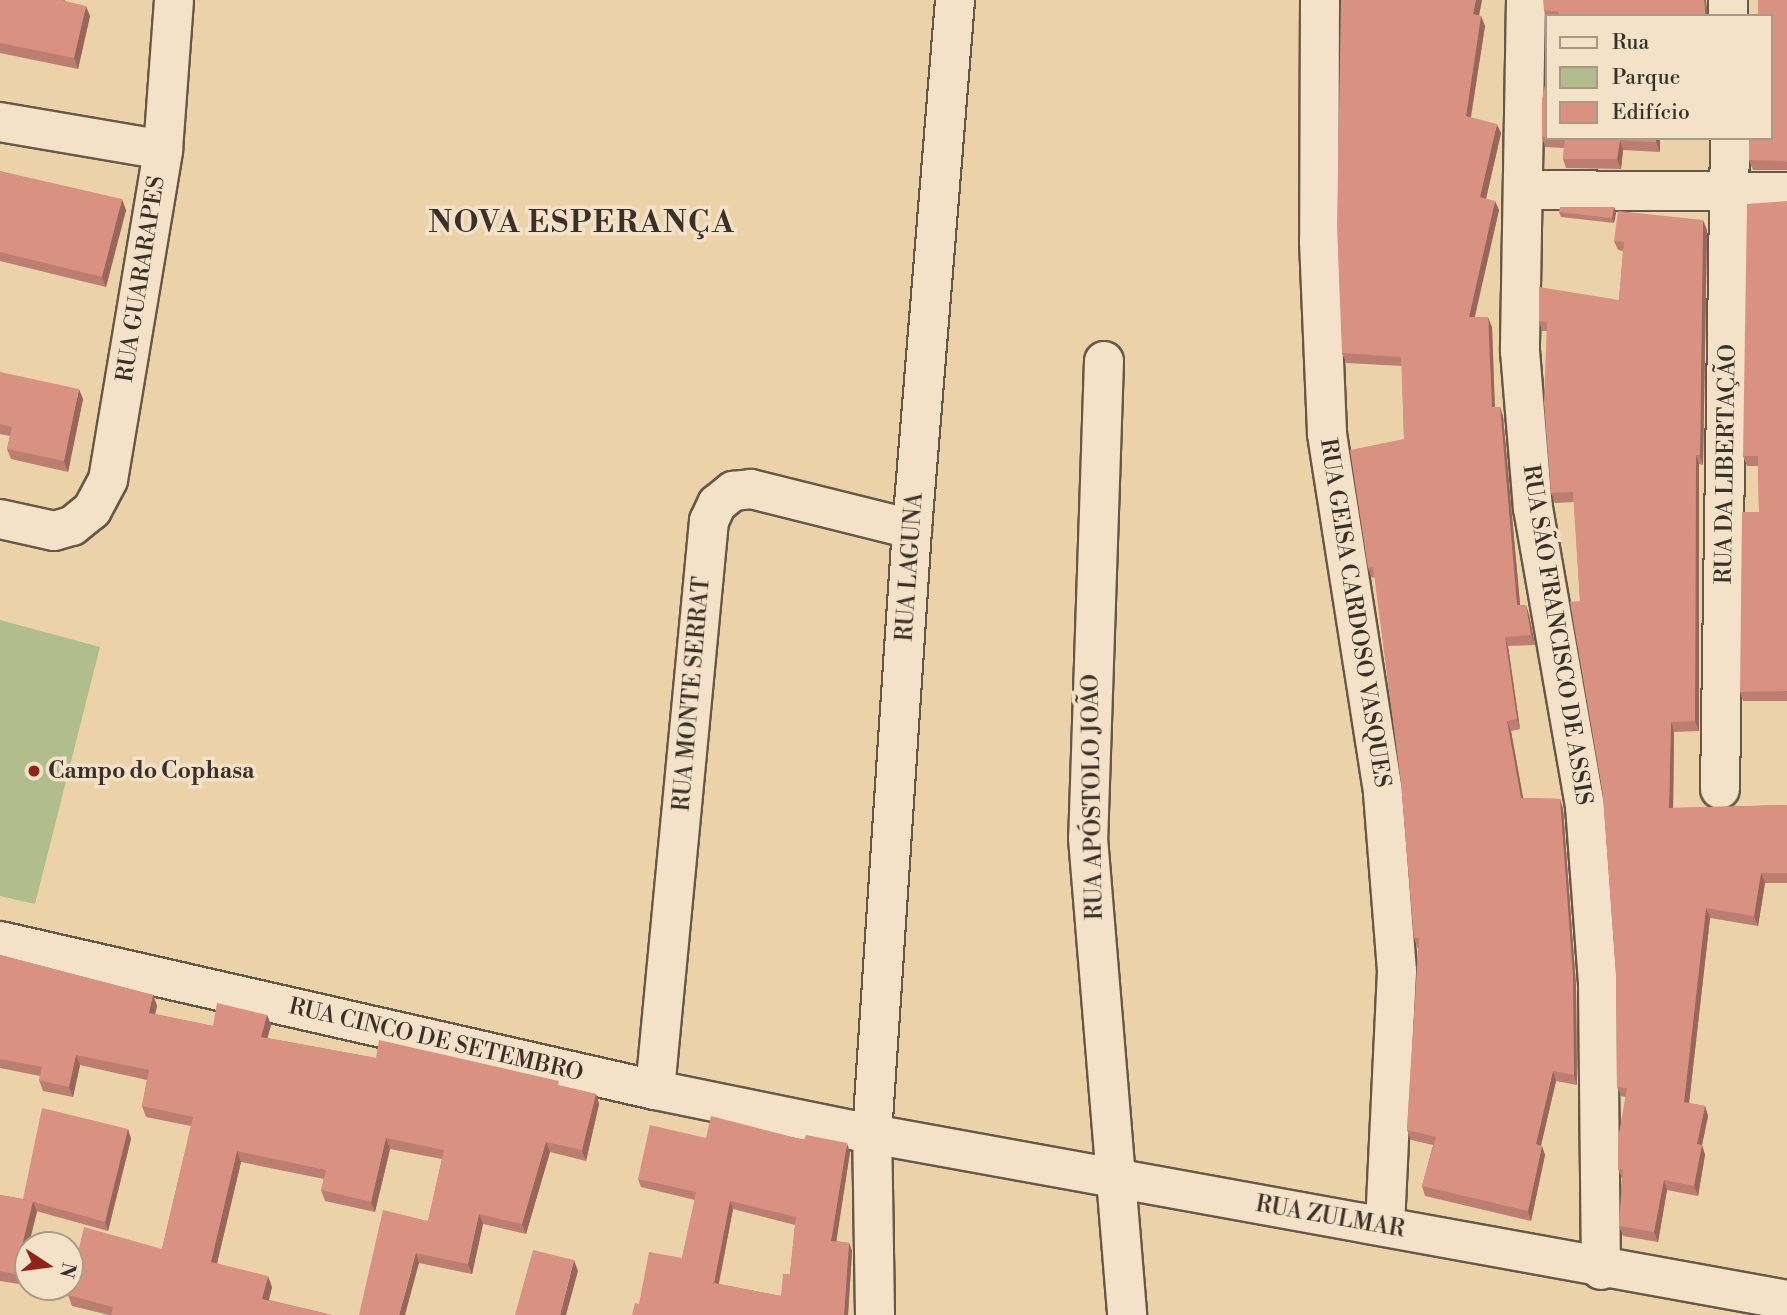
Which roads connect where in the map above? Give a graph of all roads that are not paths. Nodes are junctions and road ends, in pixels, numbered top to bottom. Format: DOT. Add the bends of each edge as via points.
graph roads {
  1 [pos="174,0"];
  2 [pos="955,0"];
  3 [pos="1321,0"];
  4 [pos="1527,0"];
  5 [pos="0,122"];
  6 [pos="1730,140"];
  7 [pos="163,150"];
  8 [pos="1523,190"];
  9 [pos="1731,190"];
  10 [pos="1787,192"];
  11 [pos="1104,361"];
  12 [pos="0,519"];
  13 [pos="912,529"];
  14 [pos="1720,789"];
  15 [pos="0,941"];
  16 [pos="655,1090"];
  17 [pos="872,1134"];
  18 [pos="1115,1181"];
  19 [pos="1385,1225"];
  20 [pos="1601,1269"];
  21 [pos="1787,1300"];
  22 [pos="875,1315"];
  23 [pos="1127,1315"];
  1 -- 7 [label="street, RUA GUARARAPES"];
  2 -- 13 [label="street, RUA LAGUNA"];
  3 -- 19 [label="street, RUA GEISA CARDOSO VASQUES" via="1319,241 1327,434 1383,793 1397,971"];
  4 -- 8 [label="street, RUA SÃO FRANCISCO DE ASSIS"];
  5 -- 7 [label="street"];
  6 -- 9 [label="street, RUA DA LIBERTAÇÃO"];
  7 -- 12 [label="street, RUA GUARARAPES" via="108,480 92,510 72,526 54,531"];
  8 -- 9 [label="street"];
  8 -- 20 [label="street, RUA SÃO FRANCISCO DE ASSIS" via="1520,351 1533,508 1586,820 1598,985"];
  9 -- 10 [label="street"];
  9 -- 14 [label="street, RUA DA LIBERTAÇÃO"];
  11 -- 18 [label="street, RUA APÓSTOLO JOÃO" via="1088,838"];
  13 -- 16 [label="street, RUA MONTE SERRAT" via="751,489 733,491 717,504 709,521"];
  13 -- 17 [label="street, RUA LAGUNA"];
  15 -- 16 [label="street, RUA CINCO DE SETEMBRO"];
  16 -- 17 [label="street, RUA CINCO DE SETEMBRO"];
  17 -- 18 [label="street, RUA ZULMAR"];
  17 -- 22 [label="street, RUA LAGUNA"];
  18 -- 19 [label="street, RUA ZULMAR"];
  18 -- 23 [label="street, RUA APÓSTOLO JOÃO"];
  19 -- 20 [label="street, RUA ZULMAR"];
  20 -- 21 [label="street, RUA ZULMAR"];
}
